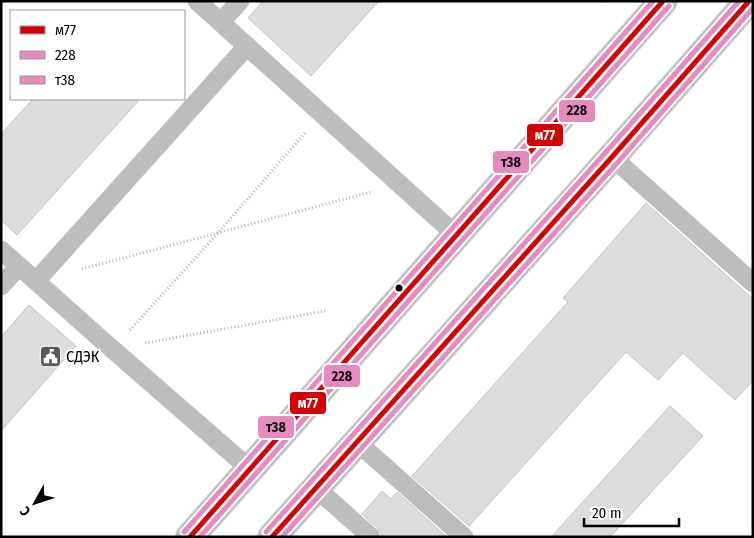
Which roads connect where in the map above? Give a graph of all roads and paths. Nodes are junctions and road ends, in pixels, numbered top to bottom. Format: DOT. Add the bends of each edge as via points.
graph roads {
  1 [pos="197,1"];
  2 [pos="240,1"];
  3 [pos="663,1"];
  4 [pos="749,1"];
  5 [pos="221,22"];
  6 [pos="247,46"];
  7 [pos="322,114"];
  8 [pos="612,157"];
  9 [pos="400,184"];
  10 [pos="218,233"];
  11 [pos="456,236"];
  12 [pos="1,250"];
  13 [pos="19,266"];
  14 [pos="36,281"];
  15 [pos="753,282"];
  16 [pos="1,286"];
  17 [pos="325,311"];
  18 [pos="113,349"];
  19 [pos="357,442"];
  20 [pos="250,469"];
  21 [pos="316,488"];
  22 [pos="190,537"];
  23 [pos="272,537"];
  24 [pos="371,537"];
  25 [pos="464,537"];
  1 -- 5 [label="lane"];
  2 -- 5 [label="lane"];
  3 -- 11 [label="main road"];
  4 -- 8 [label="main road"];
  5 -- 6 [label="lane"];
  6 -- 7 [label="lane"];
  6 -- 14 [label="lane"];
  7 -- 9 [label="lane"];
  7 -- 10 [label="path"];
  8 -- 15 [label="lane"];
  8 -- 19 [label="main road"];
  9 -- 10 [label="path"];
  9 -- 11 [label="lane"];
  10 -- 14 [label="path"];
  10 -- 18 [label="path"];
  11 -- 20 [label="main road"];
  12 -- 13 [label="lane"];
  13 -- 14 [label="lane"];
  13 -- 16 [label="lane"];
  14 -- 18 [label="lane"];
  17 -- 18 [label="path"];
  18 -- 20 [label="lane"];
  19 -- 21 [label="main road"];
  19 -- 25 [label="lane"];
  20 -- 22 [label="main road"];
  21 -- 23 [label="main road"];
  21 -- 24 [label="lane"];
}
